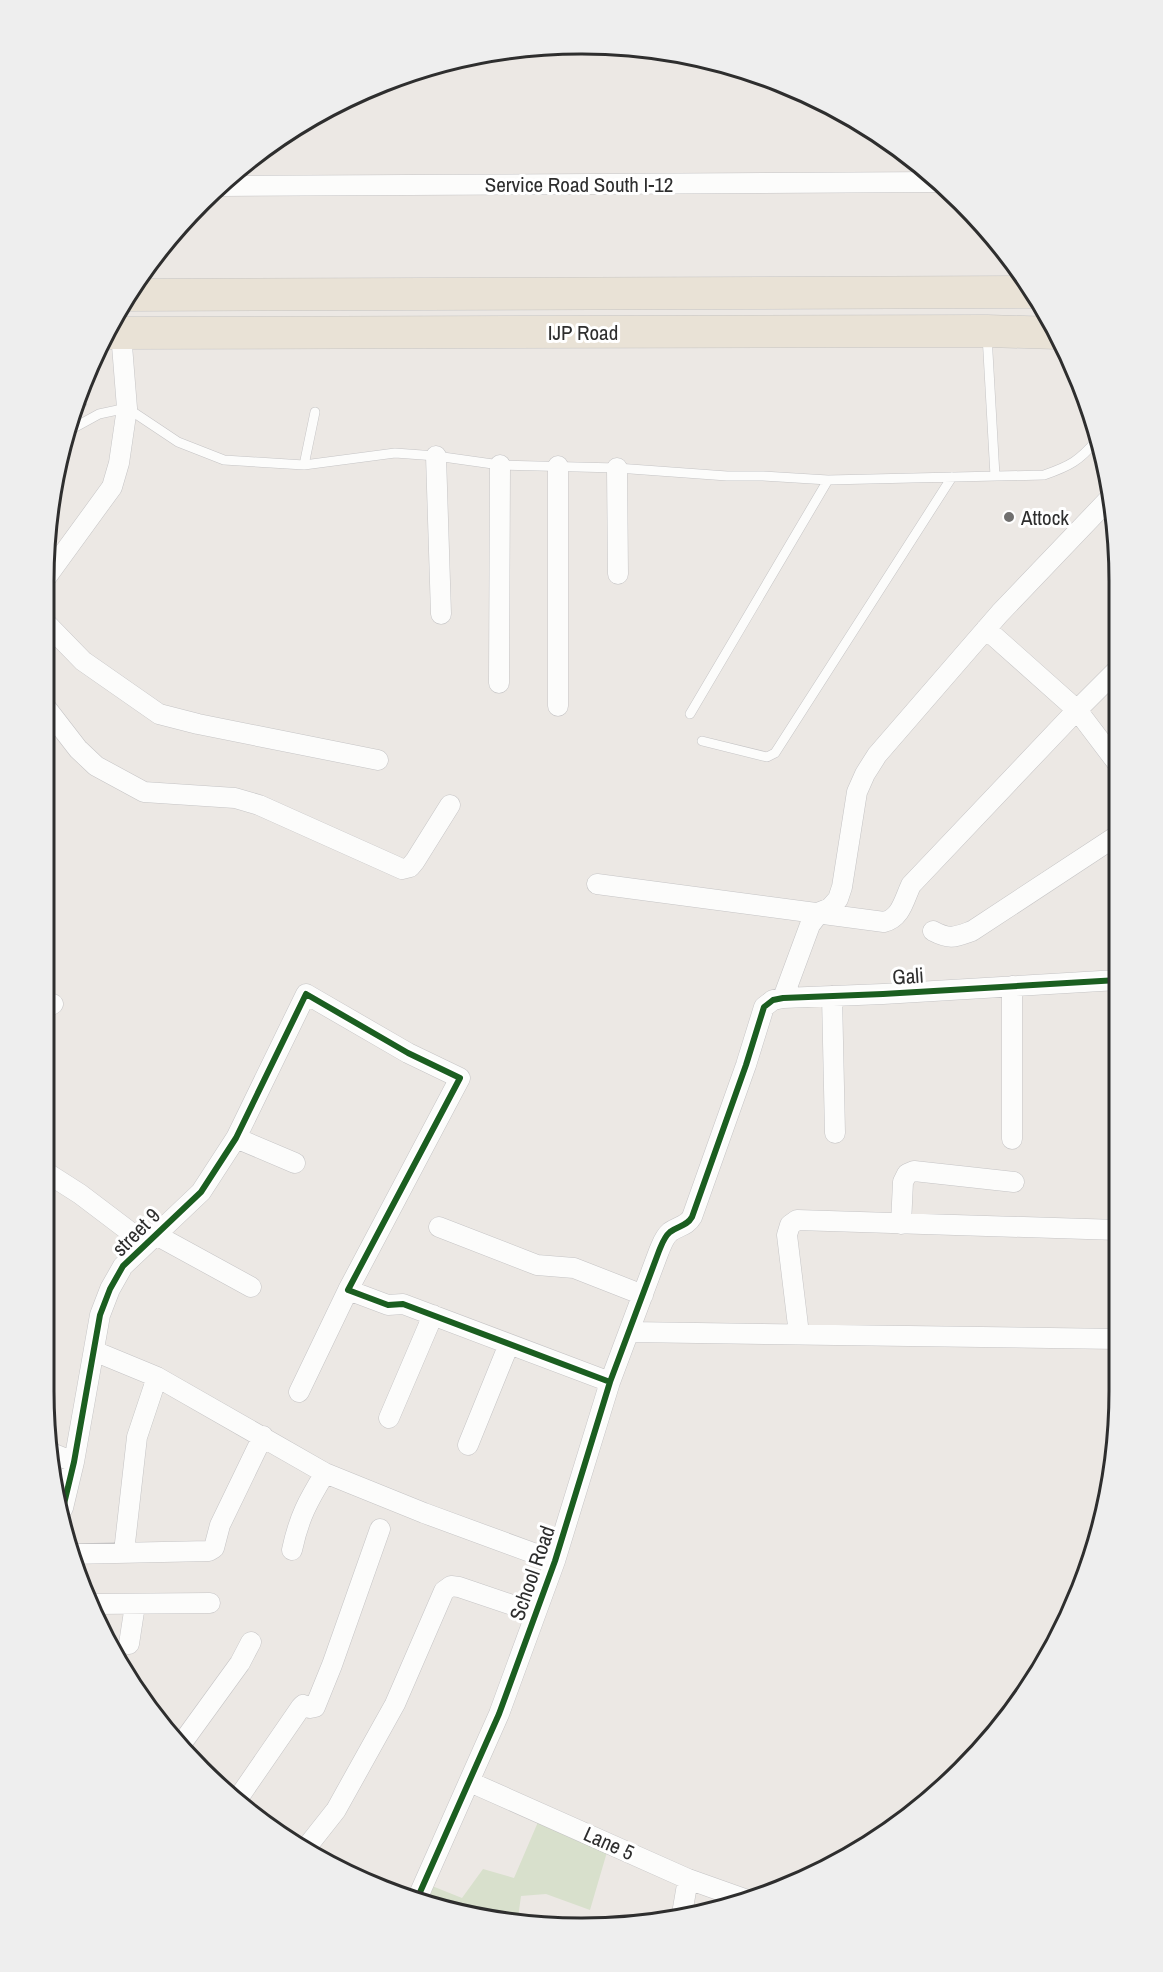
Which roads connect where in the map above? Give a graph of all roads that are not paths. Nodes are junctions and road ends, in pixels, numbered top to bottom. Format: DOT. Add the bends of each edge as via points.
graph roads {
  1 [pos="926,182"];
  2 [pos="233,186"];
  3 [pos="1022,292"];
  4 [pos="139,295"];
  5 [pos="987,331"];
  6 [pos="117,333"];
  7 [pos="1046,333"];
  8 [pos="115,335"];
  9 [pos="127,408"];
  10 [pos="315,412"];
  11 [pos="78,426"];
  12 [pos="1091,446"];
  13 [pos="436,456"];
  14 [pos="304,465"];
  15 [pos="500,465"];
  16 [pos="558,466"];
  17 [pos="617,468"];
  18 [pos="995,476"];
  19 [pos="952,477"];
  20 [pos="828,480"];
  21 [pos="1103,505"];
  22 [pos="54,566"];
  23 [pos="618,574"];
  24 [pos="441,614"];
  25 [pos="986,629"];
  26 [pos="54,630"];
  27 [pos="1109,678"];
  28 [pos="499,683"];
  29 [pos="558,706"];
  30 [pos="1077,710"];
  31 [pos="690,714"];
  32 [pos="54,718"];
  33 [pos="702,741"];
  34 [pos="1109,752"];
  35 [pos="378,760"];
  36 [pos="450,805"];
  37 [pos="1109,841"];
  38 [pos="597,884"];
  39 [pos="820,912"];
  40 [pos="933,931"];
  41 [pos="1109,981"];
  42 [pos="1012,986"];
  43 [pos="832,996"];
  44 [pos="783,998"];
  45 [pos="834,1133"];
  46 [pos="236,1138"];
  47 [pos="1011,1139"];
  48 [pos="295,1163"];
  49 [pos="54,1177"];
  50 [pos="1014,1182"];
  51 [pos="901,1224"];
  52 [pos="438,1227"];
  53 [pos="1109,1230"];
  54 [pos="151,1240"];
  55 [pos="251,1287"];
  56 [pos="348,1290"];
  57 [pos="643,1295"];
  58 [pos="433,1315"];
  59 [pos="630,1332"];
  60 [pos="799,1334"];
  61 [pos="1109,1339"];
  62 [pos="509,1344"];
  63 [pos="94,1351"];
  64 [pos="157,1377"];
  65 [pos="610,1382"];
  66 [pos="299,1392"];
  67 [pos="388,1418"];
  68 [pos="263,1436"];
  69 [pos="468,1445"];
  70 [pos="59,1456"];
  71 [pos="74,1461"];
  72 [pos="325,1473"];
  73 [pos="65,1498"];
  74 [pos="380,1529"];
  75 [pos="292,1550"];
  76 [pos="124,1552"];
  77 [pos="80,1554"];
  78 [pos="555,1561"];
  79 [pos="99,1604"];
  80 [pos="210,1604"];
  81 [pos="135,1605"];
  82 [pos="536,1613"];
  83 [pos="251,1642"];
  84 [pos="129,1644"];
  85 [pos="185,1738"];
  86 [pos="470,1782"];
  87 [pos="242,1793"];
  88 [pos="310,1842"];
  89 [pos="688,1879"];
  90 [pos="420,1892"];
  91 [pos="734,1895"];
  92 [pos="683,1908"];
  1 -- 2 [label="street, Service Road South I-12"];
  3 -- 4 [label="highway, IJP Road"];
  5 -- 6 [label="highway, IJP Road"];
  5 -- 7 [label="highway, IJP Road"];
  5 -- 18 [label="lane"];
  8 -- 9 [label="street"];
  9 -- 11 [label="lane" via="99,414"];
  9 -- 14 [label="lane" via="178,442 224,460"];
  9 -- 22 [label="street" via="112,487"];
  10 -- 14 [label="lane"];
  12 -- 18 [label="lane" via="1080,459 1044,475"];
  13 -- 14 [label="lane" via="395,453"];
  13 -- 15 [label="lane"];
  13 -- 24 [label="street"];
  15 -- 16 [label="lane"];
  15 -- 28 [label="street"];
  16 -- 17 [label="lane"];
  16 -- 29 [label="street"];
  17 -- 20 [label="lane"];
  17 -- 23 [label="street"];
  18 -- 19 [label="lane"];
  19 -- 20 [label="lane"];
  19 -- 33 [label="lane" via="775,753 767,757"];
  20 -- 31 [label="lane"];
  21 -- 25 [label="street"];
  25 -- 30 [label="street"];
  25 -- 39 [label="street" via="865,774 857,792 842,887 838,899"];
  26 -- 35 [label="street" via="83,661 159,714"];
  27 -- 30 [label="street"];
  30 -- 34 [label="street"];
  30 -- 39 [label="street" via="911,885 898,915 884,922"];
  32 -- 36 [label="street" via="96,766 144,792 235,798 259,805 402,869 415,861"];
  37 -- 40 [label="street" via="972,931 946,938"];
  38 -- 39 [label="street"];
  39 -- 44 [label="street" via="810,925"];
  41 -- 42 [label="street, Gali"];
  42 -- 43 [label="street, Gali"];
  42 -- 47 [label="street"];
  43 -- 44 [label="street, Gali"];
  43 -- 45 [label="street"];
  44 -- 57 [label="street, School Road" via="764,1007 692,1217 669,1233"];
  46 -- 48 [label="street"];
  46 -- 54 [label="street, street 9" via="201,1192"];
  46 -- 56 [label="street, street 9" via="306,994 460,1078"];
  49 -- 54 [label="street"];
  50 -- 51 [label="street" via="914,1171 903,1182"];
  51 -- 53 [label="street"];
  51 -- 60 [label="street" via="797,1220 790,1225 787,1235"];
  52 -- 57 [label="street" via="537,1265 574,1268"];
  54 -- 55 [label="street"];
  54 -- 63 [label="street, street 9" via="123,1266 110,1289 100,1315"];
  56 -- 58 [label="street" via="388,1305 403,1304"];
  56 -- 66 [label="street"];
  57 -- 59 [label="street, School Road"];
  58 -- 62 [label="street"];
  58 -- 67 [label="street"];
  59 -- 60 [label="street"];
  59 -- 65 [label="street, School Road"];
  60 -- 61 [label="street"];
  62 -- 65 [label="street"];
  62 -- 69 [label="street"];
  63 -- 64 [label="street"];
  63 -- 71 [label="street, street 9"];
  64 -- 68 [label="street"];
  64 -- 76 [label="street" via="137,1437"];
  65 -- 78 [label="street, School Road"];
  68 -- 72 [label="street"];
  68 -- 76 [label="street" via="220,1525 214,1548"];
  70 -- 71 [label="street"];
  71 -- 73 [label="street, street 9"];
  72 -- 75 [label="street" via="305,1507"];
  72 -- 78 [label="street"];
  74 -- 87 [label="street" via="315,1707 301,1707"];
  76 -- 77 [label="street"];
  78 -- 82 [label="street, School Road"];
  79 -- 81 [label="street"];
  80 -- 81 [label="street"];
  81 -- 84 [label="street"];
  82 -- 86 [label="street, School Road"];
  82 -- 88 [label="street" via="459,1587 451,1586 444,1591 395,1704 336,1810"];
  83 -- 85 [label="street"];
  86 -- 89 [label="street, Lane 5"];
  86 -- 90 [label="street, School Road"];
  89 -- 91 [label="street, Lane 5"];
  89 -- 92 [label="street"];
}
